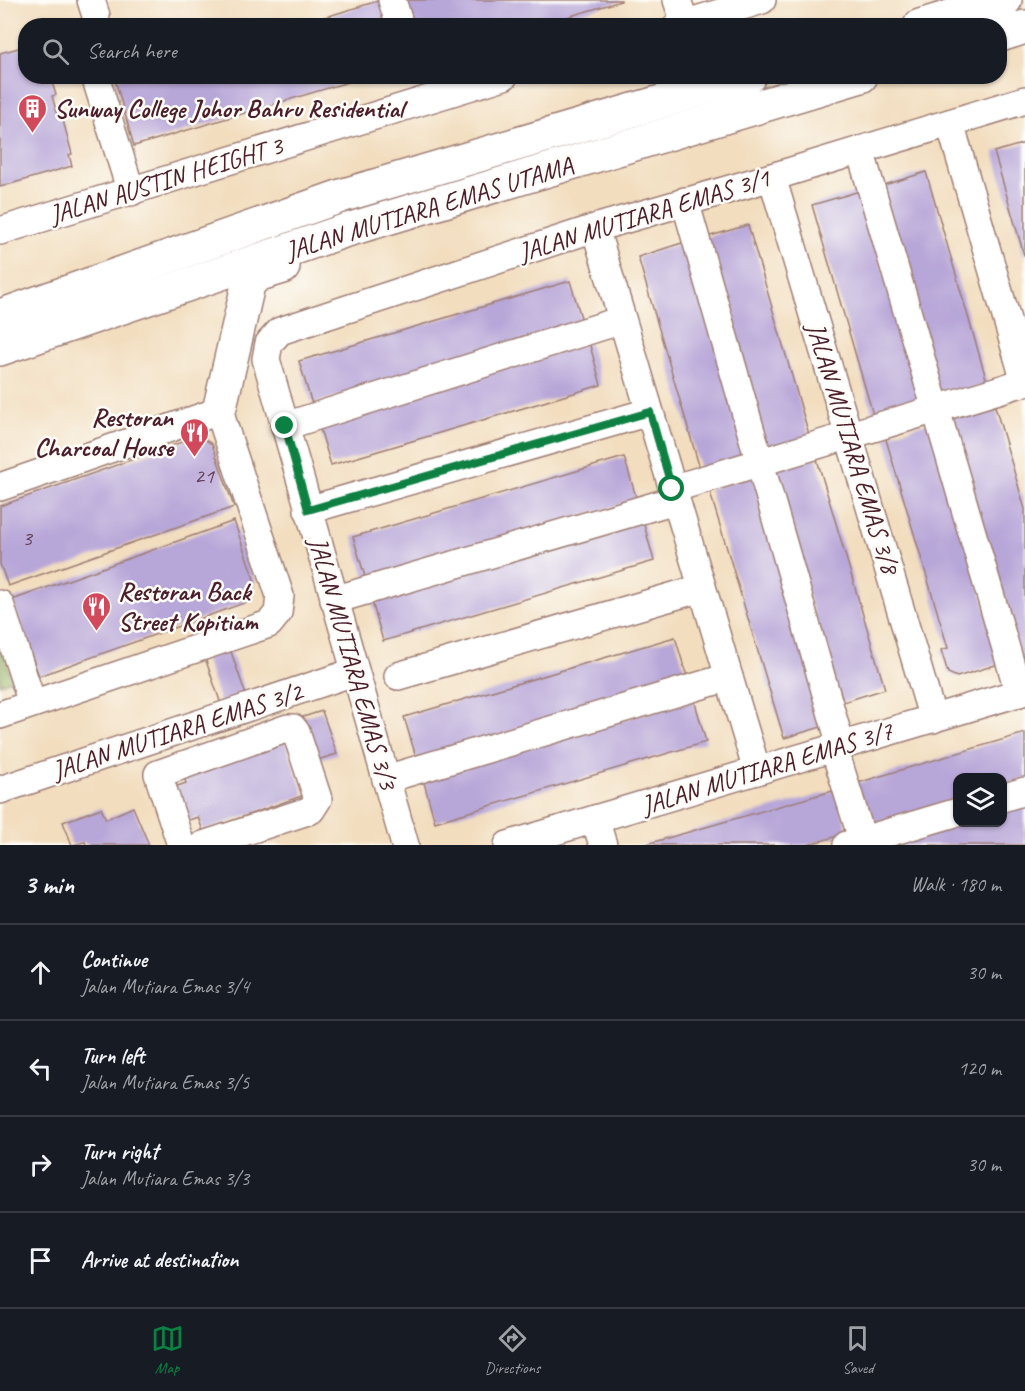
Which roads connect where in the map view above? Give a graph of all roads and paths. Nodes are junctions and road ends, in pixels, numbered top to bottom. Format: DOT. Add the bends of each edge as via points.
graph roads {
  1 [pos="392,0"];
  2 [pos="762,0"];
  3 [pos="1005,0"];
  4 [pos="398,18"];
  5 [pos="685,18"];
  6 [pos="946,18"];
  7 [pos="1025,27"];
  8 [pos="1007,33"];
  9 [pos="97,84"];
  10 [pos="448,84"];
  11 [pos="722,84"];
  12 [pos="834,84"];
  13 [pos="420,88"];
  14 [pos="1025,100"];
  15 [pos="950,123"];
  16 [pos="860,150"];
  17 [pos="772,177"];
  18 [pos="131,192"];
  19 [pos="685,201"];
  20 [pos="595,228"];
  21 [pos="0,231"];
  22 [pos="344,231"];
  23 [pos="0,316"];
  24 [pos="622,320"];
  25 [pos="269,343"];
  26 [pos="0,349"];
  27 [pos="1025,382"];
  28 [pos="936,410"];
  29 [pos="219,411"];
  30 [pos="650,412"];
  31 [pos="285,426"];
  32 [pos="849,436"];
  33 [pos="759,461"];
  34 [pos="0,487"];
  35 [pos="674,494"];
  36 [pos="308,510"];
  37 [pos="702,588"];
  38 [pos="334,600"];
  39 [pos="0,604"];
  40 [pos="354,672"];
  41 [pos="398,676"];
  42 [pos="729,677"];
  43 [pos="1022,692"];
  44 [pos="32,703"];
  45 [pos="0,715"];
  46 [pos="933,719"];
  47 [pos="147,741"];
  48 [pos="838,747"];
  49 [pos="757,771"];
  50 [pos="158,774"];
  51 [pos="386,779"];
  52 [pos="0,790"];
  53 [pos="1025,791"];
  54 [pos="1007,796"];
  55 [pos="953,813"];
  56 [pos="595,819"];
  57 [pos="858,843"];
  58 [pos="181,845"];
  59 [pos="203,845"];
  60 [pos="405,845"];
  61 [pos="508,845"];
  62 [pos="603,845"];
  1 -- 4 [label="street"];
  2 -- 5 [label="street"];
  3 -- 6 [label="main road"];
  7 -- 8 [label="main road"];
  9 -- 18 [label="street"];
  10 -- 13 [label="street, JALAN AUSTIN HEIGHT 3"];
  11 -- 23 [label="main road, JALAN MUTIARA EMAS UTAMA" via="344,195"];
  12 -- 22 [label="main road, JALAN MUTIARA EMAS UTAMA"];
  13 -- 18 [label="street, JALAN AUSTIN HEIGHT 3"];
  14 -- 15 [label="street, JALAN MUTIARA EMAS 3/1"];
  15 -- 16 [label="street, JALAN MUTIARA EMAS 3/1"];
  15 -- 27 [label="street"];
  16 -- 17 [label="street, JALAN MUTIARA EMAS 3/1"];
  16 -- 28 [label="street"];
  17 -- 19 [label="street, JALAN MUTIARA EMAS 3/1"];
  17 -- 32 [label="street, JALAN MUTIARA EMAS 3/8"];
  18 -- 21 [label="street, JALAN AUSTIN HEIGHT 3"];
  19 -- 20 [label="street, JALAN MUTIARA EMAS 3/1"];
  19 -- 33 [label="street"];
  20 -- 24 [label="street"];
  20 -- 25 [label="street, JALAN MUTIARA EMAS 3/1" via="279,331"];
  22 -- 26 [label="main road, JALAN MUTIARA EMAS UTAMA"];
  22 -- 29 [label="main road" via="333,249 249,281"];
  24 -- 30 [label="street"];
  24 -- 31 [label="street"];
  25 -- 31 [label="street, JALAN MUTIARA EMAS 3/3" via="266,359"];
  27 -- 28 [label="street"];
  28 -- 32 [label="street"];
  28 -- 43 [label="street"];
  29 -- 34 [label="street"];
  29 -- 44 [label="street" via="280,596 278,613 269,624"];
  30 -- 35 [label="street"];
  30 -- 36 [label="street"];
  31 -- 36 [label="street, JALAN MUTIARA EMAS 3/3"];
  32 -- 33 [label="street"];
  32 -- 46 [label="street, JALAN MUTIARA EMAS 3/8"];
  33 -- 35 [label="street"];
  33 -- 48 [label="street"];
  35 -- 37 [label="street"];
  35 -- 38 [label="street"];
  36 -- 38 [label="street, JALAN MUTIARA EMAS 3/3"];
  37 -- 41 [label="street"];
  37 -- 42 [label="street"];
  38 -- 40 [label="street, JALAN MUTIARA EMAS 3/3"];
  39 -- 44 [label="street"];
  40 -- 47 [label="street, JALAN MUTIARA EMAS 3/2"];
  40 -- 51 [label="street, JALAN MUTIARA EMAS 3/3"];
  42 -- 49 [label="street"];
  42 -- 51 [label="street"];
  43 -- 46 [label="street, JALAN MUTIARA EMAS 3/7"];
  44 -- 45 [label="street"];
  46 -- 48 [label="street, JALAN MUTIARA EMAS 3/7"];
  47 -- 50 [label="street"];
  47 -- 52 [label="street, JALAN MUTIARA EMAS 3/2"];
  48 -- 49 [label="street, JALAN MUTIARA EMAS 3/7"];
  48 -- 57 [label="street"];
  49 -- 56 [label="street, JALAN MUTIARA EMAS 3/7"];
  50 -- 58 [label="street"];
  50 -- 59 [label="street" via="288,728 297,732 318,799 311,810"];
  51 -- 60 [label="street, JALAN MUTIARA EMAS 3/3"];
  53 -- 54 [label="street"];
  55 -- 57 [label="street"];
  56 -- 61 [label="street, JALAN MUTIARA EMAS 3/7"];
  56 -- 62 [label="street"];
}
